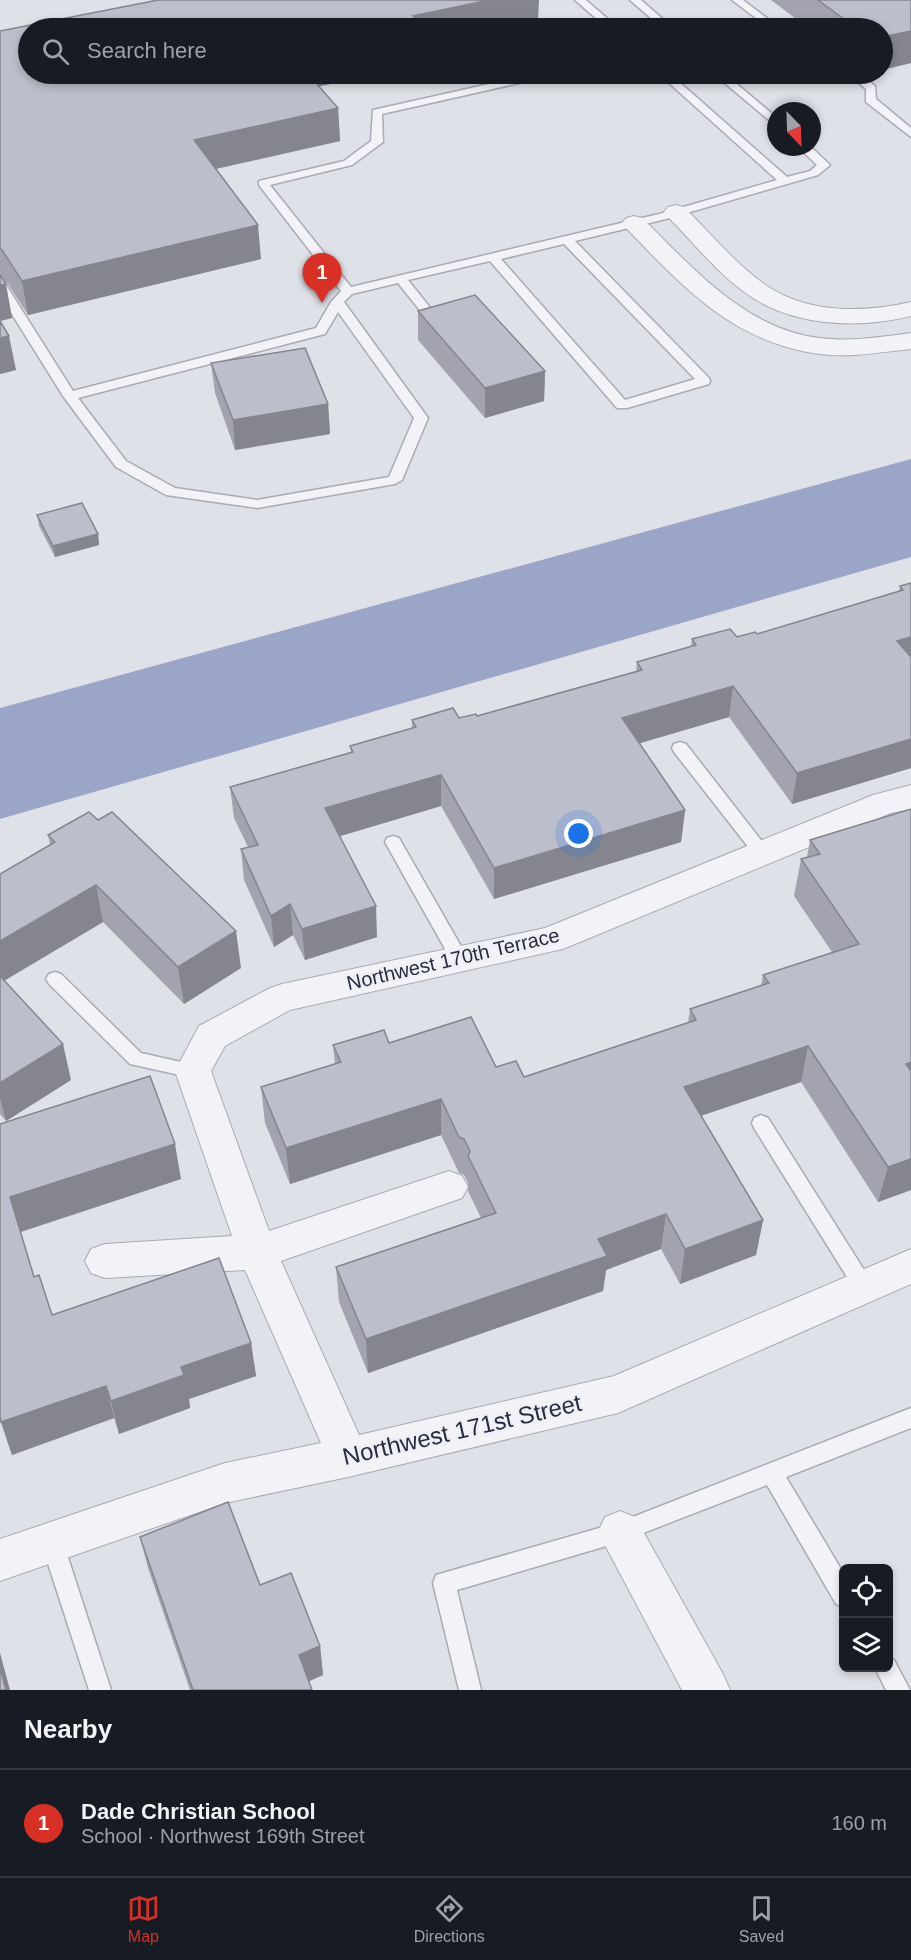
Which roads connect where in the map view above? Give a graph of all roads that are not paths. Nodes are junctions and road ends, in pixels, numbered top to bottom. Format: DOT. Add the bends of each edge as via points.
graph roads {
  1 [pos="580,0"];
  2 [pos="635,0"];
  3 [pos="737,0"];
  4 [pos="601,18"];
  5 [pos="656,18"];
  6 [pos="761,18"];
  7 [pos="502,84"];
  8 [pos="675,84"];
  9 [pos="731,84"];
  10 [pos="866,84"];
  11 [pos="767,115"];
  12 [pos="911,134"];
  13 [pos="814,156"];
  14 [pos="785,181"];
  15 [pos="676,212"];
  16 [pos="634,223"];
  17 [pos="566,239"];
  18 [pos="492,256"];
  19 [pos="400,278"];
  20 [pos="0,285"];
  21 [pos="348,291"];
  22 [pos="336,302"];
  23 [pos="911,309"];
  24 [pos="434,320"];
  25 [pos="911,341"];
  26 [pos="70,396"];
  27 [pos="680,748"];
  28 [pos="911,797"];
  29 [pos="393,842"];
  30 [pos="762,853"];
  31 [pos="460,960"];
  32 [pos="55,979"];
  33 [pos="193,1071"];
  34 [pos="761,1123"];
  35 [pos="449,1187"];
  36 [pos="257,1252"];
  37 [pos="105,1261"];
  38 [pos="911,1266"];
  39 [pos="864,1287"];
  40 [pos="911,1418"];
  41 [pos="348,1457"];
  42 [pos="772,1474"];
  43 [pos="620,1532"];
  44 [pos="52,1542"];
  45 [pos="0,1560"];
  46 [pos="839,1589"];
  47 [pos="888,1672"];
  48 [pos="100,1690"];
  49 [pos="470,1690"];
  50 [pos="707,1690"];
  51 [pos="899,1690"];
  1 -- 4 [label="lane"];
  2 -- 5 [label="lane"];
  3 -- 6 [label="lane"];
  7 -- 21 [label="lane" via="377,112 376,142 348,163 263,183"];
  8 -- 14 [label="lane"];
  9 -- 11 [label="lane"];
  10 -- 12 [label="lane" via="871,88 870,100"];
  13 -- 14 [label="lane" via="824,165"];
  14 -- 15 [label="lane"];
  15 -- 16 [label="lane"];
  15 -- 23 [label="street" via="757,290 804,312 852,317"];
  16 -- 17 [label="lane"];
  16 -- 25 [label="street" via="701,290 738,318 771,336 823,348 876,347"];
  17 -- 18 [label="lane"];
  17 -- 18 [label="lane" via="704,381 622,405"];
  18 -- 19 [label="lane"];
  19 -- 21 [label="lane"];
  19 -- 24 [label="lane"];
  20 -- 26 [label="lane"];
  21 -- 22 [label="lane"];
  22 -- 26 [label="lane" via="321,331"];
  22 -- 26 [label="lane" via="421,418 395,480 257,504 171,492 121,464"];
  27 -- 30 [label="lane"];
  28 -- 30 [label="street, Northwest 170th Terrace" via="884,803"];
  29 -- 31 [label="lane"];
  30 -- 31 [label="street, Northwest 170th Terrace" via="551,940"];
  31 -- 33 [label="street, Northwest 170th Terrace" via="282,998 212,1036"];
  32 -- 33 [label="lane" via="136,1059"];
  33 -- 36 [label="street"];
  34 -- 39 [label="lane"];
  35 -- 36 [label="street"];
  36 -- 37 [label="street"];
  36 -- 41 [label="street"];
  38 -- 39 [label="street, Northwest 171st Street"];
  39 -- 41 [label="street, Northwest 171st Street" via="618,1394"];
  40 -- 42 [label="lane"];
  41 -- 44 [label="street, Northwest 171st Street" via="225,1483"];
  42 -- 43 [label="lane"];
  42 -- 46 [label="lane"];
  43 -- 49 [label="lane" via="444,1583"];
  43 -- 50 [label="street"];
  44 -- 45 [label="street, Northwest 171st Street"];
  44 -- 48 [label="lane"];
  47 -- 51 [label="lane"];
}
